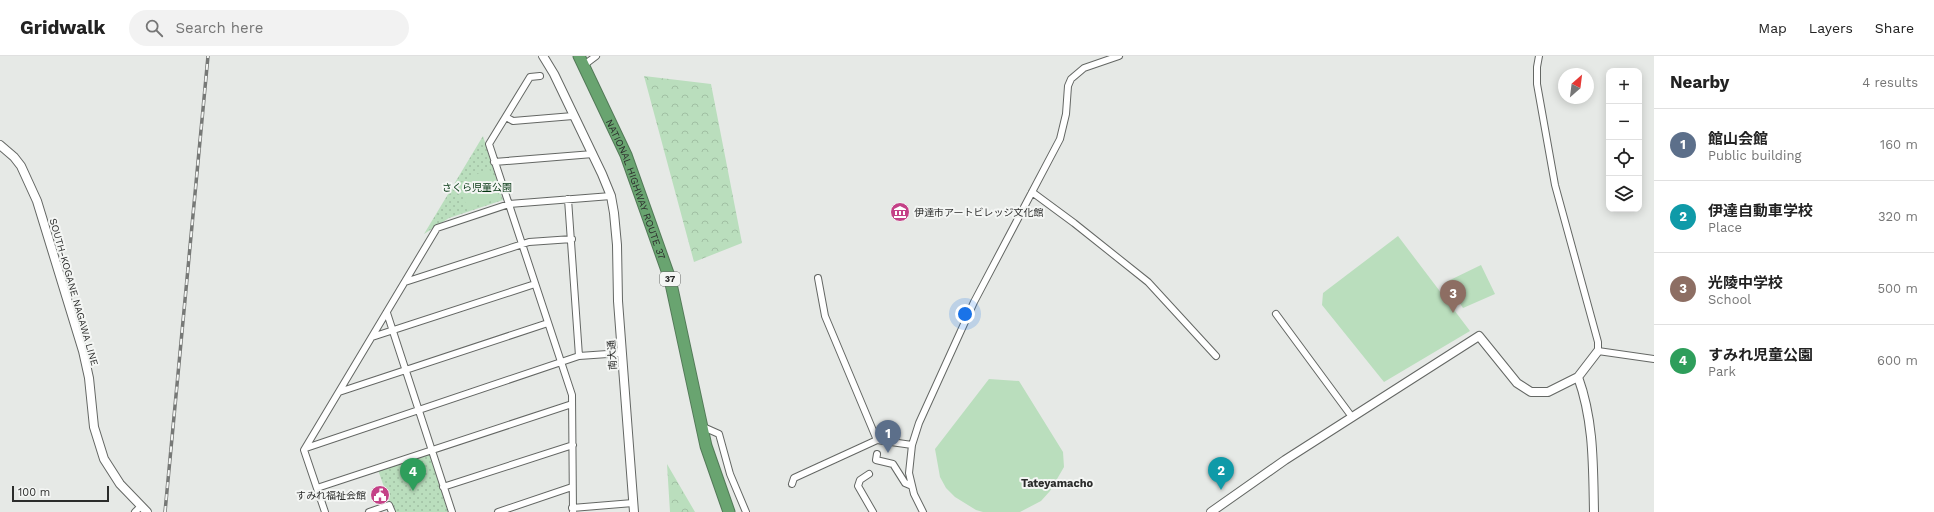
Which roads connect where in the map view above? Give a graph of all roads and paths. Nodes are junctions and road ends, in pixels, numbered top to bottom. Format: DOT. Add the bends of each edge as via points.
graph roads {
  1 [pos="543,56"];
  2 [pos="596,56"];
  3 [pos="1119,56"];
  4 [pos="1539,56"];
  5 [pos="581,61"];
  6 [pos="540,76"];
  7 [pos="573,116"];
  8 [pos="506,117"];
  9 [pos="0,146"];
  10 [pos="593,154"];
  11 [pos="494,162"];
  12 [pos="1032,192"];
  13 [pos="611,196"];
  14 [pos="568,199"];
  15 [pos="509,204"];
  16 [pos="572,239"];
  17 [pos="522,244"];
  18 [pos="818,278"];
  19 [pos="405,282"];
  20 [pos="535,284"];
  21 [pos="387,313"];
  22 [pos="1276,314"];
  23 [pos="548,323"];
  24 [pos="392,331"];
  25 [pos="372,337"];
  26 [pos="1598,351"];
  27 [pos="622,353"];
  28 [pos="579,356"];
  29 [pos="1216,356"];
  30 [pos="1654,359"];
  31 [pos="561,363"];
  32 [pos="404,371"];
  33 [pos="1578,377"];
  34 [pos="339,392"];
  35 [pos="572,404"];
  36 [pos="418,410"];
  37 [pos="1352,417"];
  38 [pos="701,426"];
  39 [pos="877,440"];
  40 [pos="573,445"];
  41 [pos="912,445"];
  42 [pos="306,448"];
  43 [pos="431,450"];
  44 [pos="877,454"];
  45 [pos="869,474"];
  46 [pos="792,484"];
  47 [pos="912,486"];
  48 [pos="443,487"];
  49 [pos="572,487"];
  50 [pos="317,488"];
  51 [pos="633,508"];
  52 [pos="141,510"];
  53 [pos="573,510"];
  54 [pos="325,512"];
  55 [pos="369,512"];
  56 [pos="392,512"];
  57 [pos="452,512"];
  58 [pos="498,512"];
  59 [pos="729,512"];
  60 [pos="746,512"];
  61 [pos="873,512"];
  62 [pos="923,512"];
  63 [pos="1211,512"];
  64 [pos="1594,512"];
  1 -- 7 [label="street, 南大通"];
  2 -- 5 [label="street"];
  3 -- 12 [label="street" via="1084,68 1071,79 1060,139"];
  4 -- 26 [label="street" via="1537,84 1556,185 1598,342"];
  5 -- 38 [label="highway, NATIONAL HIGHWAY ROUTE 37 / 37" via="626,156 670,279"];
  6 -- 8 [label="street" via="530,77"];
  7 -- 8 [label="street" via="513,121"];
  7 -- 10 [label="street, 南大通"];
  8 -- 11 [label="street" via="489,144"];
  9 -- 52 [label="street, SOUTH-KOGANE NAGAWA LINE" via="21,166 37,201 83,351 89,378 94,427 104,459"];
  10 -- 11 [label="street"];
  10 -- 13 [label="street, 南大通"];
  11 -- 15 [label="street"];
  12 -- 29 [label="street" via="1148,282"];
  12 -- 41 [label="street" via="974,302 919,423"];
  13 -- 14 [label="street"];
  13 -- 27 [label="street, 南大通" via="617,245"];
  14 -- 15 [label="street"];
  14 -- 16 [label="street"];
  15 -- 17 [label="street"];
  15 -- 19 [label="street" via="437,228"];
  16 -- 17 [label="street"];
  16 -- 28 [label="street"];
  17 -- 19 [label="street"];
  17 -- 20 [label="street"];
  18 -- 39 [label="street" via="825,316"];
  19 -- 21 [label="street"];
  20 -- 23 [label="street"];
  20 -- 24 [label="street"];
  21 -- 24 [label="street"];
  21 -- 25 [label="street"];
  22 -- 37 [label="street"];
  23 -- 31 [label="street"];
  23 -- 32 [label="street"];
  24 -- 25 [label="street"];
  24 -- 32 [label="street"];
  25 -- 34 [label="street"];
  26 -- 30 [label="street"];
  26 -- 33 [label="street"];
  27 -- 28 [label="street"];
  27 -- 51 [label="street, 南大通"];
  28 -- 31 [label="street"];
  31 -- 35 [label="street" via="572,396"];
  31 -- 36 [label="street"];
  32 -- 34 [label="street"];
  32 -- 36 [label="street"];
  33 -- 37 [label="street" via="1548,392 1531,392 1518,383 1479,336"];
  33 -- 64 [label="street" via="1585,397 1592,434"];
  34 -- 42 [label="street"];
  35 -- 40 [label="street"];
  35 -- 43 [label="street"];
  36 -- 42 [label="street"];
  36 -- 43 [label="street"];
  37 -- 63 [label="street"];
  38 -- 59 [label="highway, NATIONAL HIGHWAY ROUTE 37 / 37"];
  38 -- 60 [label="street" via="719,434 730,474"];
  39 -- 41 [label="street"];
  39 -- 46 [label="street" via="813,468 794,478"];
  40 -- 48 [label="street"];
  40 -- 49 [label="street"];
  41 -- 47 [label="street" via="909,473"];
  42 -- 50 [label="street" via="304,450"];
  43 -- 48 [label="street"];
  43 -- 50 [label="street"];
  44 -- 47 [label="street" via="876,460 893,464 905,483"];
  45 -- 61 [label="street" via="860,480 858,486"];
  47 -- 62 [label="street"];
  48 -- 57 [label="street"];
  49 -- 53 [label="street"];
  49 -- 58 [label="street"];
  50 -- 54 [label="street"];
  51 -- 53 [label="street"];
  55 -- 56 [label="street" via="389,505"];
}
